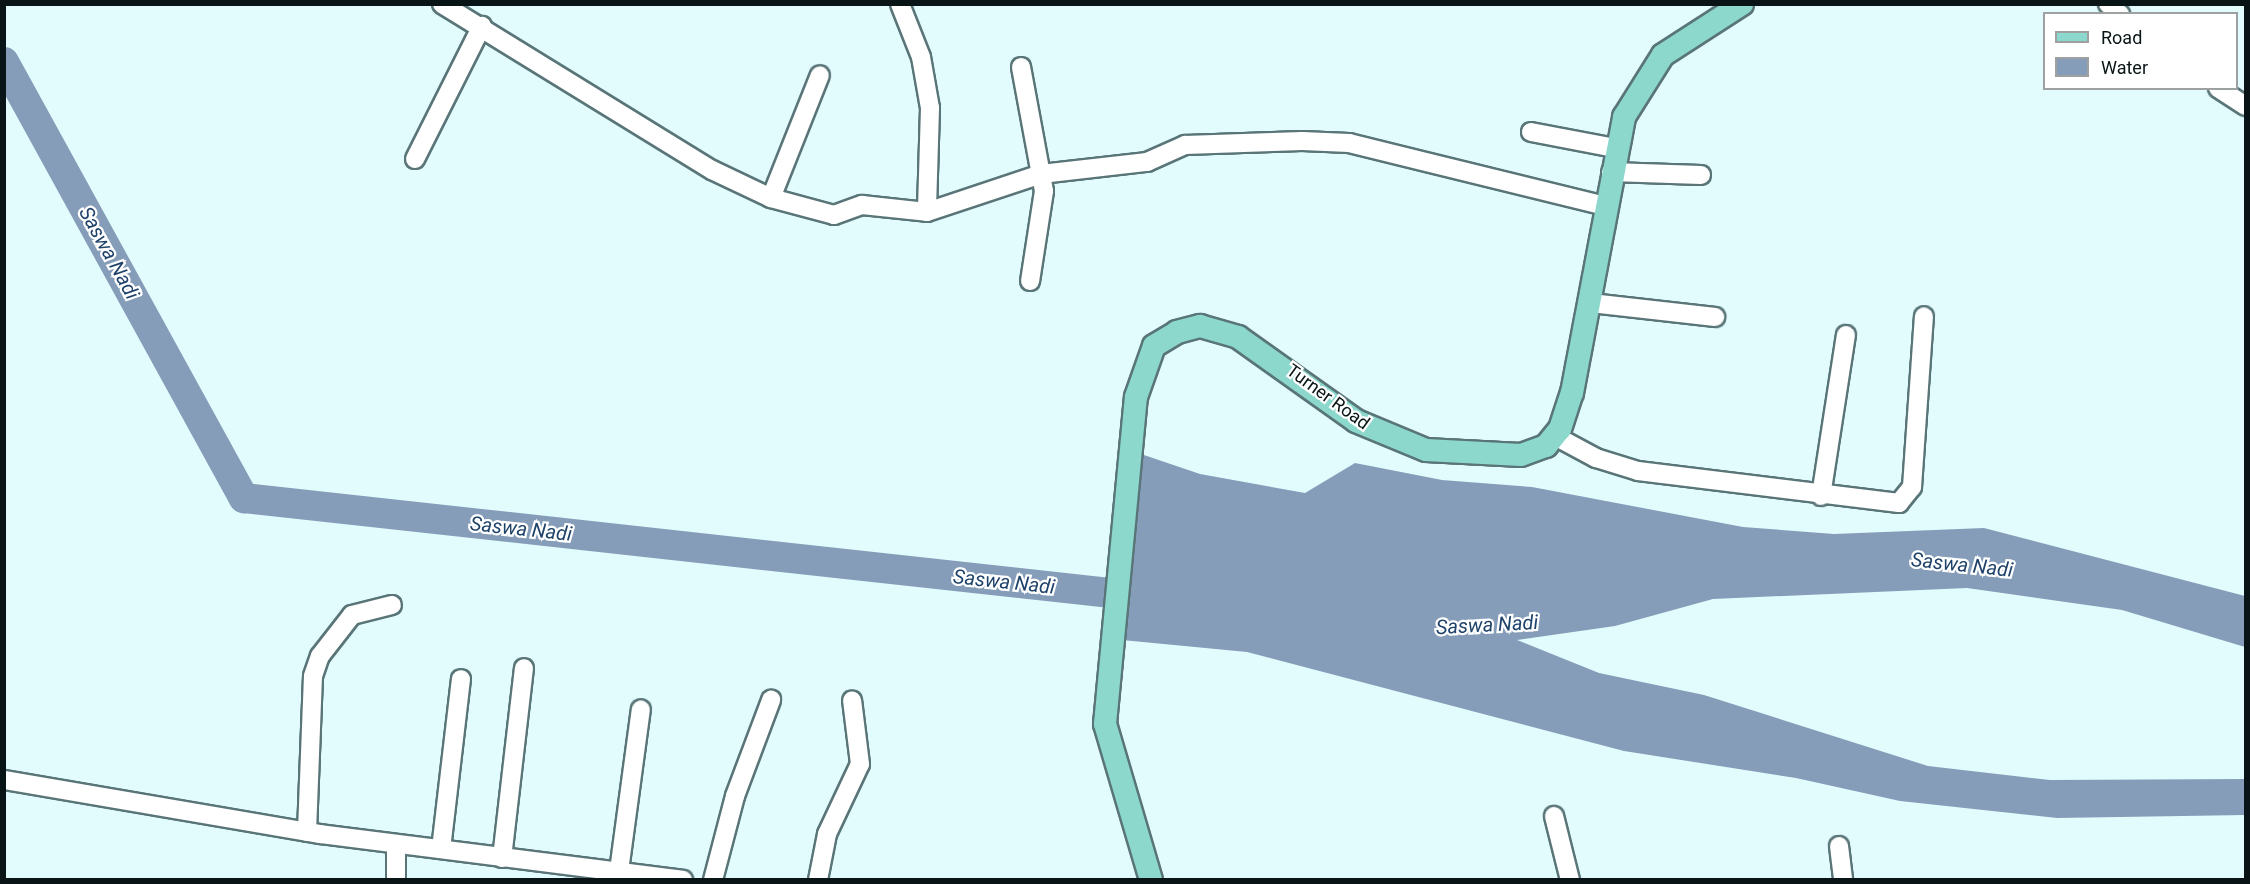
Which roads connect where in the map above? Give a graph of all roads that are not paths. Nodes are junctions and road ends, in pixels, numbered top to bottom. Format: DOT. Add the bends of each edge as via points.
graph roads {
  1 [pos="441,4"];
  2 [pos="900,4"];
  3 [pos="1742,4"];
  4 [pos="482,26"];
  5 [pos="1022,67"];
  6 [pos="820,75"];
  7 [pos="2221,90"];
  8 [pos="2246,106"];
  9 [pos="1532,132"];
  10 [pos="1615,148"];
  11 [pos="416,159"];
  12 [pos="1611,172"];
  13 [pos="1041,174"];
  14 [pos="1701,175"];
  15 [pos="771,198"];
  16 [pos="1605,206"];
  17 [pos="927,212"];
  18 [pos="1030,281"];
  19 [pos="1591,303"];
  20 [pos="1924,316"];
  21 [pos="1715,317"];
  22 [pos="1846,335"];
  23 [pos="1555,436"];
  24 [pos="1821,496"];
  25 [pos="392,604"];
  26 [pos="524,668"];
  27 [pos="461,679"];
  28 [pos="771,700"];
  29 [pos="852,700"];
  30 [pos="641,708"];
  31 [pos="4,780"];
  32 [pos="1554,816"];
  33 [pos="307,832"];
  34 [pos="396,844"];
  35 [pos="1839,846"];
  36 [pos="441,849"];
  37 [pos="502,858"];
  38 [pos="619,871"];
  39 [pos="396,879"];
  40 [pos="682,879"];
  41 [pos="713,879"];
  42 [pos="818,879"];
  43 [pos="1151,879"];
  44 [pos="1570,879"];
  45 [pos="1843,879"];
  1 -- 4 [label="street"];
  2 -- 17 [label="street" via="921,57 930,108"];
  3 -- 10 [label="main road" via="1663,55 1634,97"];
  4 -- 11 [label="street"];
  4 -- 15 [label="street" via="712,170"];
  5 -- 13 [label="street"];
  6 -- 15 [label="street"];
  7 -- 8 [label="street"];
  9 -- 10 [label="street"];
  10 -- 12 [label="main road"];
  12 -- 14 [label="street"];
  12 -- 16 [label="main road"];
  13 -- 16 [label="street" via="1137,164 1185,145 1335,142"];
  13 -- 17 [label="street"];
  13 -- 18 [label="street" via="1043,215"];
  15 -- 17 [label="street" via="834,215 862,205"];
  16 -- 19 [label="main road"];
  19 -- 21 [label="street"];
  19 -- 23 [label="main road" via="1572,393"];
  20 -- 24 [label="street" via="1910,494 1890,504"];
  22 -- 24 [label="street"];
  23 -- 24 [label="street" via="1596,458 1638,471"];
  23 -- 43 [label="main road, Turner Road" via="1546,446 1521,455 1425,450 1356,421 1246,341 1200,326 1177,332 1154,346 1136,397 1105,724"];
  25 -- 33 [label="street" via="352,615 320,656 314,676"];
  26 -- 37 [label="street"];
  27 -- 36 [label="street"];
  28 -- 41 [label="street" via="735,796"];
  29 -- 42 [label="street" via="860,764 827,834"];
  30 -- 38 [label="street"];
  31 -- 33 [label="street"];
  32 -- 44 [label="street"];
  33 -- 34 [label="street"];
  34 -- 36 [label="street"];
  34 -- 39 [label="street"];
  35 -- 45 [label="street"];
  36 -- 37 [label="street"];
  37 -- 38 [label="street"];
  38 -- 40 [label="street"];
}
